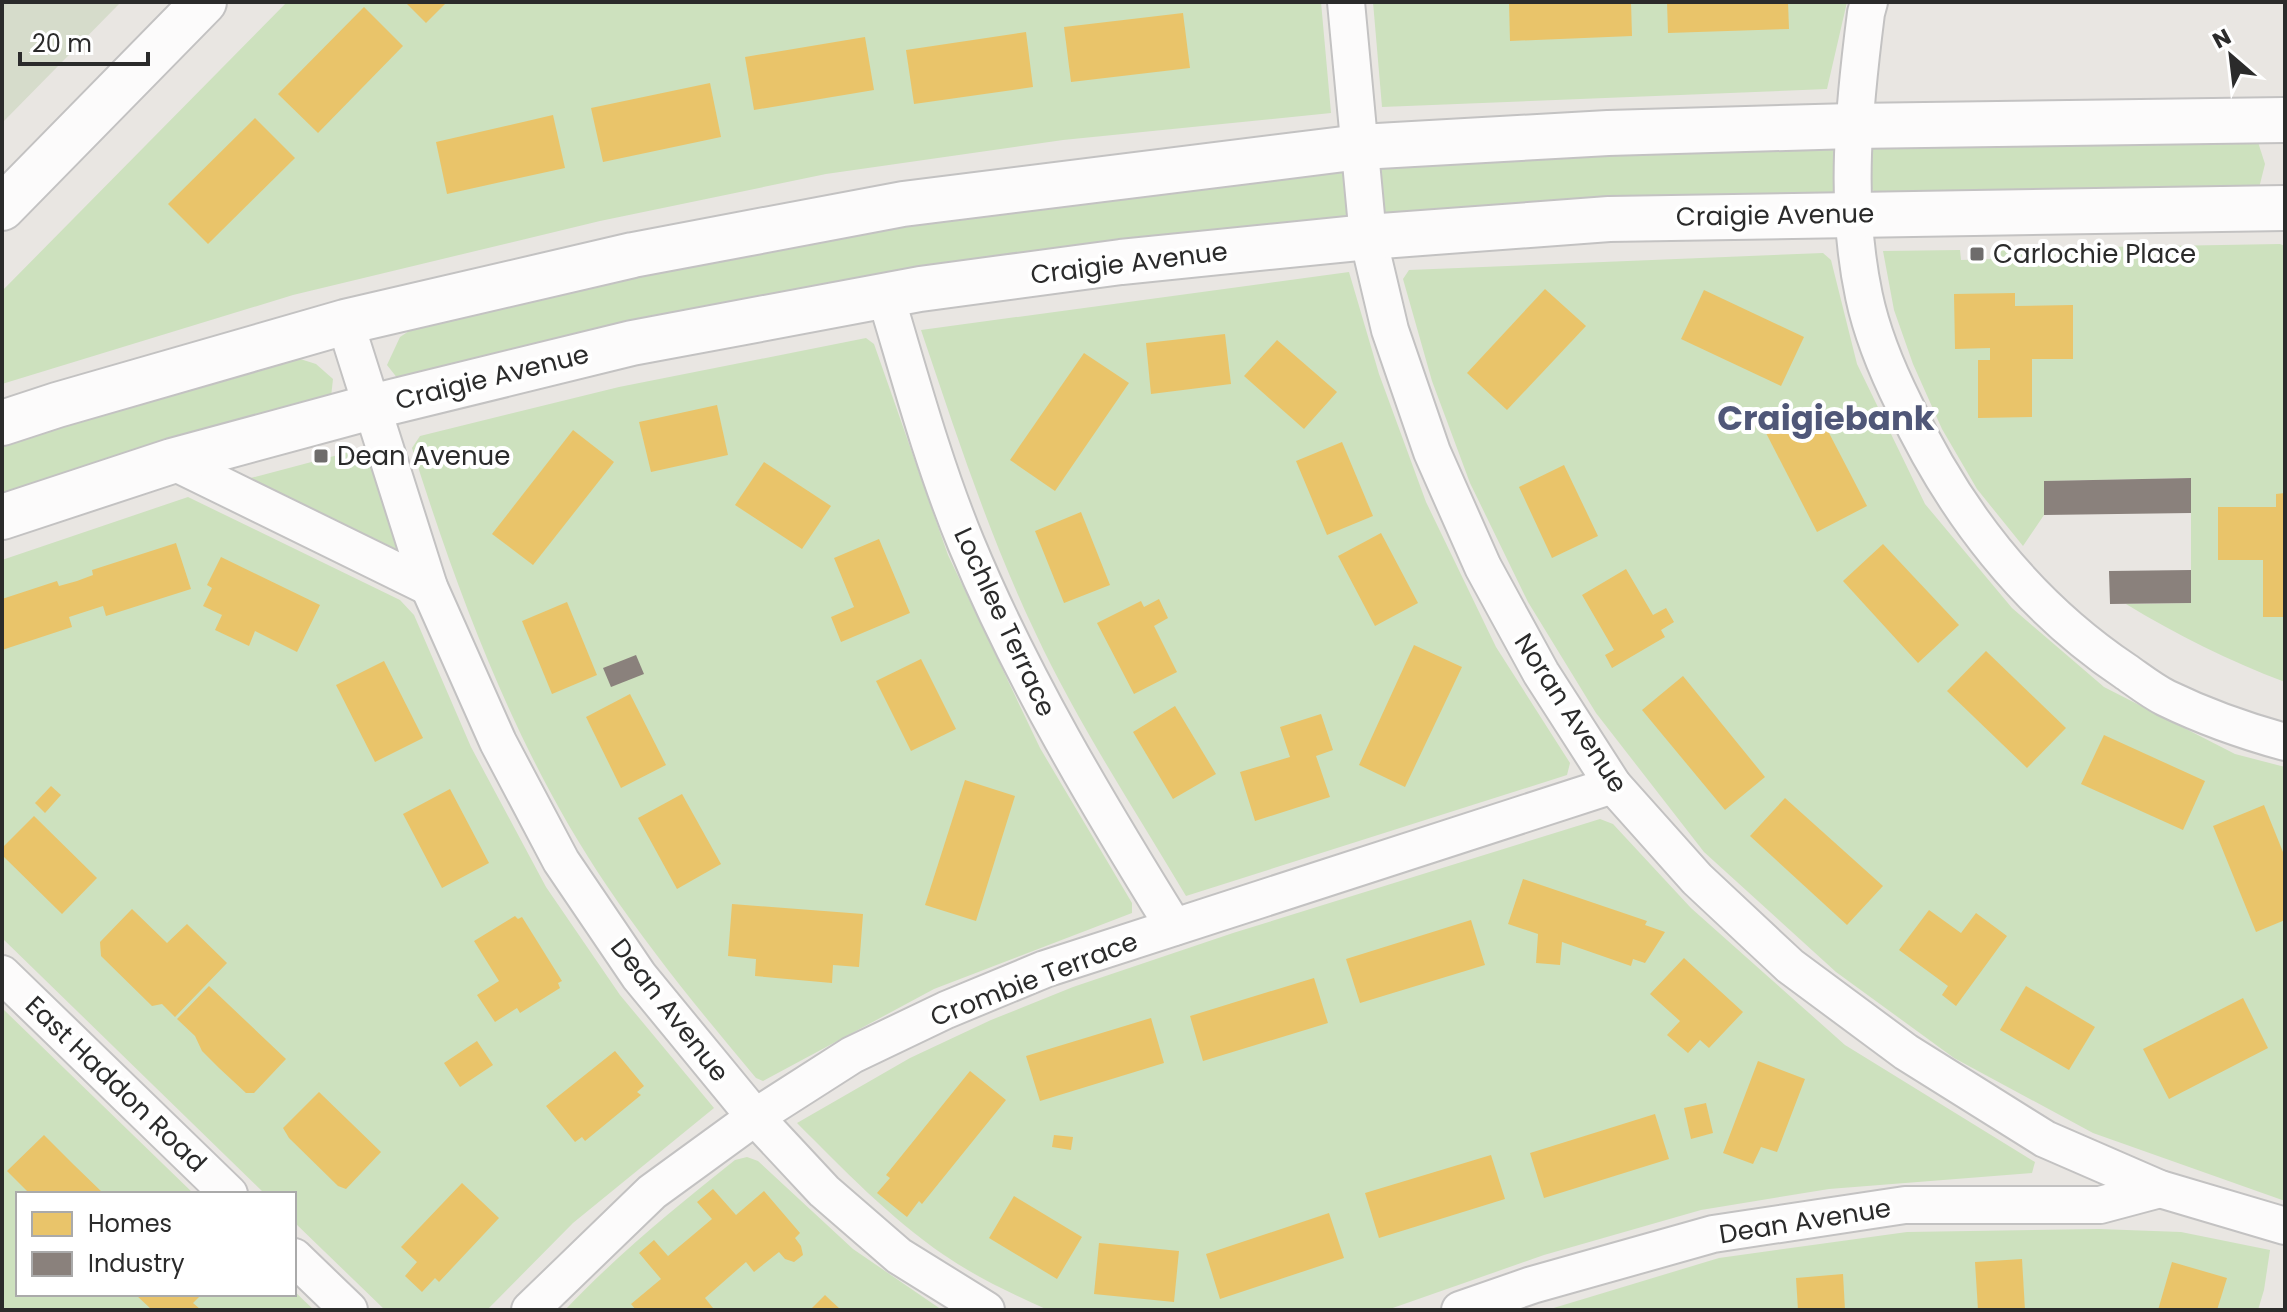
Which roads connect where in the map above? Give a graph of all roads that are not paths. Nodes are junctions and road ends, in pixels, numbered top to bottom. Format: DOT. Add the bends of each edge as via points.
graph roads {
  1 [pos="204,2"];
  2 [pos="1346,2"];
  3 [pos="1869,2"];
  4 [pos="2285,120"];
  5 [pos="1852,126"];
  6 [pos="1360,147"];
  7 [pos="2,208"];
  8 [pos="2285,208"];
  9 [pos="1853,213"];
  10 [pos="1368,237"];
  11 [pos="885,294"];
  12 [pos="345,322"];
  13 [pos="371,407"];
  14 [pos="2,423"];
  15 [pos="172,461"];
  16 [pos="2,517"];
  17 [pos="429,587"];
  18 [pos="2285,742"];
  19 [pos="1613,785"];
  20 [pos="1174,927"];
  21 [pos="2,974"];
  22 [pos="755,1117"];
  23 [pos="2160,1189"];
  24 [pos="227,1192"];
  25 [pos="2285,1226"];
  26 [pos="296,1259"];
  27 [pos="349,1310"];
  28 [pos="530,1310"];
  29 [pos="986,1310"];
  30 [pos="1460,1310"];
  1 -- 7 [label="street"];
  2 -- 6 [label="street, Noran Avenue"];
  3 -- 5 [label="street"];
  4 -- 5 [label="street"];
  5 -- 6 [label="street"];
  5 -- 9 [label="street"];
  6 -- 10 [label="street, Noran Avenue"];
  6 -- 12 [label="street" via="903,204 633,255"];
  8 -- 9 [label="street, Craigie Avenue"];
  9 -- 10 [label="street, Craigie Avenue" via="1609,219"];
  9 -- 18 [label="street" via="1864,297 1886,367 1924,447 1968,519 2086,645 2164,697"];
  10 -- 11 [label="street, Craigie Avenue" via="1121,262"];
  10 -- 19 [label="street, Noran Avenue" via="1390,330 1432,452 1483,567 1541,673"];
  11 -- 13 [label="street, Craigie Avenue" via="632,343"];
  11 -- 20 [label="street, Lochlee Terrace" via="965,542 1015,652 1085,783"];
  12 -- 13 [label="street, Dean Avenue"];
  12 -- 14 [label="street"];
  13 -- 15 [label="street, Craigie Avenue"];
  13 -- 17 [label="street, Dean Avenue"];
  15 -- 16 [label="street, Craigie Avenue"];
  15 -- 17 [label="street"];
  17 -- 22 [label="street, Dean Avenue" via="498,742 561,861 639,976"];
  19 -- 20 [label="street, Crombie Terrace"];
  19 -- 23 [label="street, Noran Avenue" via="1697,879 1790,966 1906,1052 2045,1139"];
  20 -- 22 [label="street, Crombie Terrace" via="1045,969 946,1010 852,1055"];
  21 -- 24 [label="street, East Haddon Road"];
  22 -- 28 [label="street, Crombie Terrace" via="652,1192"];
  22 -- 29 [label="street, Dean Avenue" via="824,1191 899,1256"];
  23 -- 25 [label="street, Noran Avenue"];
  23 -- 30 [label="street, Dean Avenue" via="2100,1205 1905,1205 1713,1234"];
  26 -- 27 [label="street"];
}
